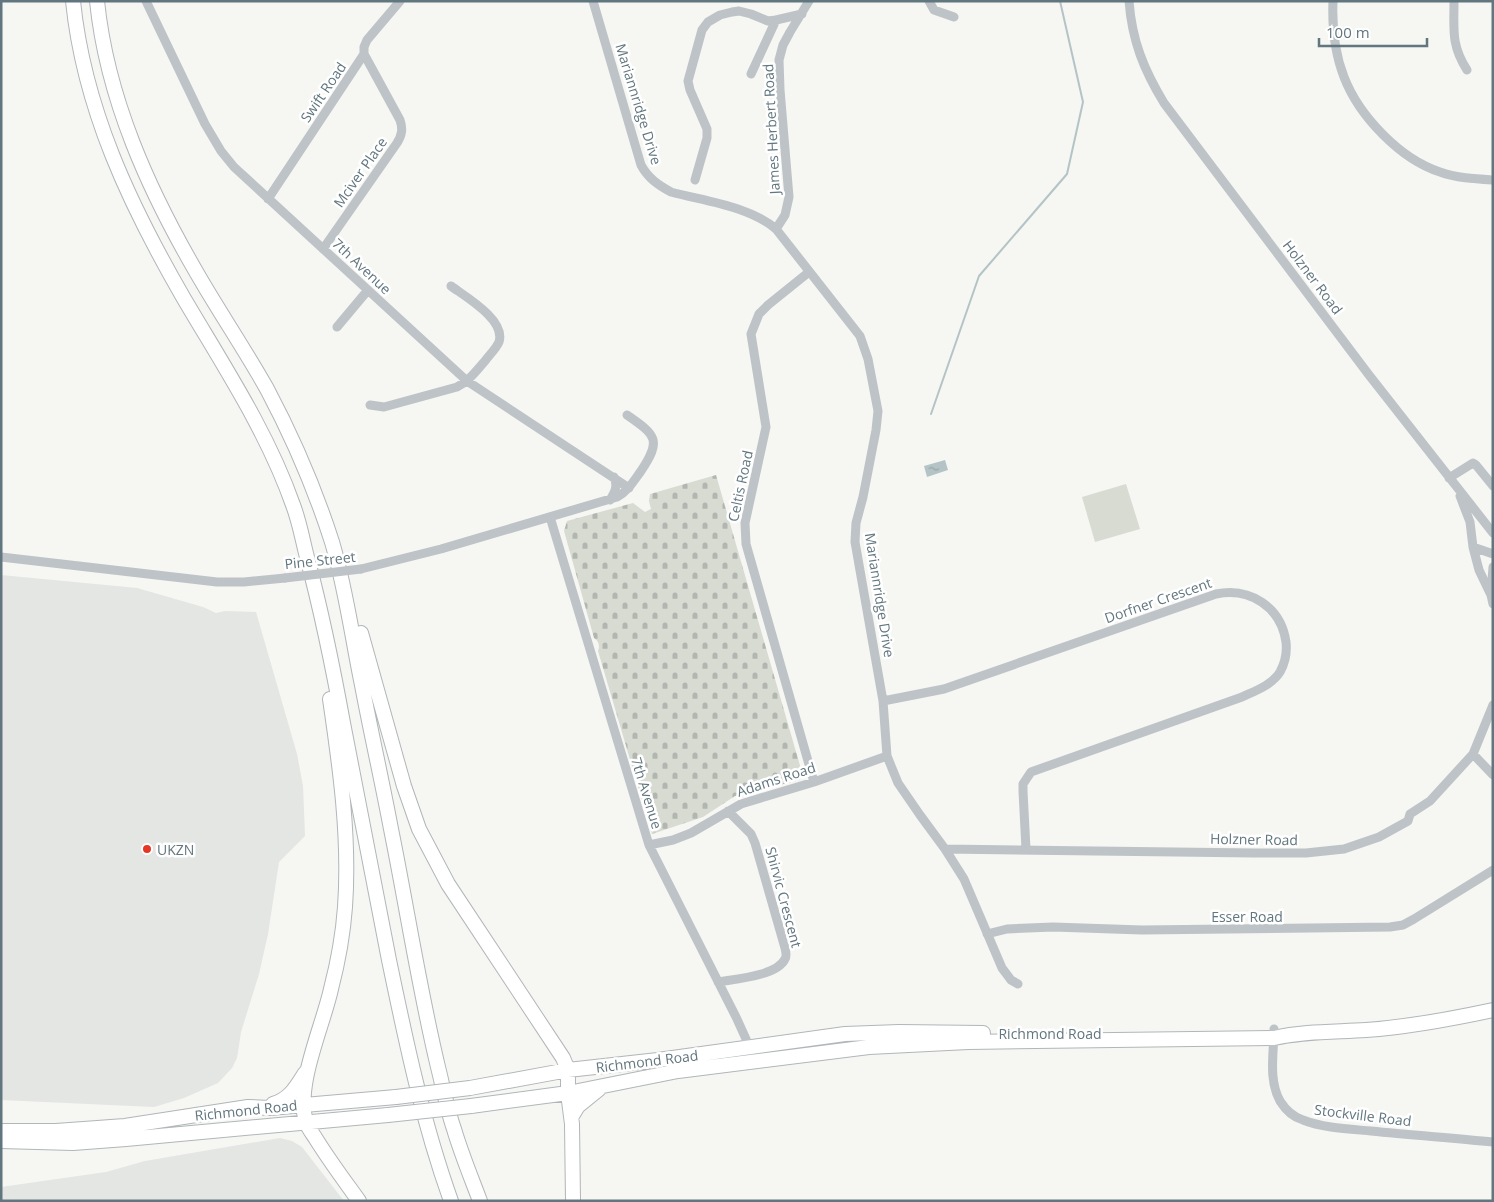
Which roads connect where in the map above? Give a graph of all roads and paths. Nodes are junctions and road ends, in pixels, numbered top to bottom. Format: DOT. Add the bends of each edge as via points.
graph roads {
  1 [pos="73,1"];
  2 [pos="97,1"];
  3 [pos="146,1"];
  4 [pos="400,1"];
  5 [pos="593,1"];
  6 [pos="738,1"];
  7 [pos="808,1"];
  8 [pos="929,1"];
  9 [pos="1129,1"];
  10 [pos="1334,1"];
  11 [pos="1454,1"];
  12 [pos="739,11"];
  13 [pos="802,14"];
  14 [pos="954,17"];
  15 [pos="776,20"];
  16 [pos="364,54"];
  17 [pos="1467,70"];
  18 [pos="751,74"];
  19 [pos="695,180"];
  20 [pos="1493,180"];
  21 [pos="268,199"];
  22 [pos="776,229"];
  23 [pos="323,249"];
  24 [pos="810,272"];
  25 [pos="451,286"];
  26 [pos="368,290"];
  27 [pos="337,326"];
  28 [pos="467,381"];
  29 [pos="370,405"];
  30 [pos="626,415"];
  31 [pos="614,477"];
  32 [pos="1449,478"];
  33 [pos="1493,486"];
  34 [pos="629,488"];
  35 [pos="1458,489"];
  36 [pos="610,500"];
  37 [pos="550,517"];
  38 [pos="1484,521"];
  39 [pos="1493,529"];
  40 [pos="1493,533"];
  41 [pos="1473,547"];
  42 [pos="1493,554"];
  43 [pos="1,557"];
  44 [pos="1493,567"];
  45 [pos="347,600"];
  46 [pos="1492,600"];
  47 [pos="319,605"];
  48 [pos="883,701"];
  49 [pos="1493,705"];
  50 [pos="1473,754"];
  51 [pos="887,756"];
  52 [pos="1493,775"];
  53 [pos="814,782"];
  54 [pos="728,811"];
  55 [pos="649,845"];
  56 [pos="946,849"];
  57 [pos="1026,849"];
  58 [pos="1493,870"];
  59 [pos="987,934"];
  60 [pos="718,982"];
  61 [pos="1018,984"];
  62 [pos="1493,1010"];
  63 [pos="1274,1034"];
  64 [pos="751,1048"];
  65 [pos="752,1062"];
  66 [pos="308,1068"];
  67 [pos="568,1070"];
  68 [pos="601,1087"];
  69 [pos="568,1093"];
  70 [pos="304,1104"];
  71 [pos="248,1107"];
  72 [pos="572,1116"];
  73 [pos="306,1123"];
  74 [pos="1,1131"];
  75 [pos="1,1141"];
  76 [pos="1493,1142"];
  77 [pos="359,1201"];
  78 [pos="451,1201"];
  79 [pos="480,1201"];
  80 [pos="573,1201"];
  1 -- 47 [label="highway" via="94,102 118,171 157,250 268,445 294,508"];
  2 -- 45 [label="highway" via="115,91 136,154 174,232 294,441 316,496"];
  3 -- 21 [label="street, 7th Avenue" via="221,151"];
  4 -- 16 [label="street, Swift Road" via="368,40"];
  5 -- 22 [label="street, Mariannridge Drive" via="646,174 670,192 742,210"];
  6 -- 12 [label="street"];
  7 -- 13 [label="street, James Herbert Road"];
  8 -- 14 [label="street" via="934,10"];
  9 -- 32 [label="street, Holzner Road" via="1142,64 1164,103"];
  10 -- 20 [label="street" via="1336,48 1344,77 1358,106 1410,157 1440,172"];
  11 -- 17 [label="street" via="1455,45"];
  12 -- 15 [label="street" via="768,21"];
  12 -- 19 [label="street" via="720,15 708,22 702,30 690,72 690,90 707,128"];
  13 -- 15 [label="street"];
  13 -- 22 [label="street, James Herbert Road" via="783,45 779,60 788,197 785,215"];
  15 -- 18 [label="street"];
  16 -- 21 [label="street, Swift Road"];
  16 -- 23 [label="street, Mciver Place" via="403,128 397,143"];
  21 -- 23 [label="street, 7th Avenue"];
  22 -- 24 [label="street, Mariannridge Drive"];
  23 -- 26 [label="street, 7th Avenue"];
  24 -- 48 [label="street, Mariannridge Drive" via="860,336 876,399 877,421 856,522 855,542"];
  24 -- 53 [label="street, Celtis Road" via="759,314 751,334 766,427 744,533"];
  25 -- 28 [label="street" via="483,310 495,323 500,336 498,344"];
  26 -- 27 [label="street"];
  26 -- 28 [label="street, 7th Avenue"];
  28 -- 29 [label="street" via="384,407"];
  28 -- 31 [label="street, 7th Avenue"];
  30 -- 34 [label="street" via="644,427 654,446"];
  31 -- 34 [label="street, 7th Avenue"];
  31 -- 36 [label="street" via="616,485"];
  32 -- 33 [label="street" via="1473,463"];
  32 -- 35 [label="street, Holzner Road"];
  34 -- 36 [label="street, Pine Street"];
  35 -- 38 [label="street"];
  35 -- 41 [label="street, Holzner Road" via="1470,522"];
  36 -- 37 [label="street, Pine Street"];
  37 -- 43 [label="street, Pine Street, bridge" via="362,570 244,582 217,582"];
  37 -- 55 [label="street, 7th Avenue"];
  38 -- 39 [label="street"];
  38 -- 40 [label="street"];
  41 -- 42 [label="street"];
  41 -- 46 [label="street, Holzner Road"];
  44 -- 46 [label="street"];
  45 -- 67 [label="highway" via="359,626 419,829 448,884"];
  45 -- 79 [label="highway" via="431,1036 453,1127"];
  47 -- 66 [label="highway" via="316,618 343,806 345,906 331,990"];
  47 -- 78 [label="highway" via="406,1043 426,1124"];
  48 -- 51 [label="street, Mariannridge Drive"];
  48 -- 57 [label="street, Dorfner Crescent" via="944,689 1216,594 1226,592 1255,597 1275,614 1281,622 1286,646 1280,672 1270,683 1242,697 1031,772 1023,784"];
  49 -- 50 [label="street, Holzner Road"];
  50 -- 52 [label="street"];
  50 -- 57 [label="street, Holzner Road" via="1430,801 1410,814 1408,821 1379,837 1344,849 1255,853"];
  51 -- 53 [label="street, Adams Road"];
  51 -- 56 [label="street, Mariannridge Drive" via="898,783"];
  53 -- 54 [label="street, Adams Road"];
  54 -- 55 [label="street, Adams Road" via="691,834"];
  54 -- 60 [label="street, Shirvic Crescent" via="751,834 755,843 786,955 780,966 771,971"];
  55 -- 60 [label="street, 7th Avenue"];
  56 -- 57 [label="street, Holzner Road"];
  56 -- 59 [label="street, Mariannridge Drive" via="964,878"];
  58 -- 59 [label="street, Esser Road" via="1404,925 1390,928 1142,930 1053,926"];
  59 -- 61 [label="street, Mariannridge Drive" via="1006,974"];
  60 -- 64 [label="street, 7th Avenue"];
  62 -- 63 [label="highway, Richmond Road" via="1366,1030"];
  63 -- 64 [label="highway, Richmond Road" via="868,1032"];
  63 -- 65 [label="highway, Richmond Road" via="869,1047"];
  63 -- 76 [label="street, Stockville Road" via="1273,1081 1288,1111 1299,1119 1349,1129"];
  64 -- 65 [label="street, 7th Avenue"];
  64 -- 67 [label="highway, Richmond Road"];
  65 -- 68 [label="highway, Richmond Road" via="678,1071"];
  66 -- 70 [label="highway"];
  66 -- 71 [label="highway" via="287,1098 275,1104"];
  67 -- 69 [label="highway"];
  67 -- 70 [label="highway, Richmond Road, bridge" via="470,1088"];
  68 -- 69 [label="highway, Richmond Road"];
  68 -- 72 [label="highway" via="578,1106"];
  69 -- 72 [label="highway"];
  69 -- 73 [label="highway, Richmond Road, bridge"];
  70 -- 71 [label="highway, Richmond Road"];
  70 -- 73 [label="highway"];
  71 -- 74 [label="highway, Richmond Road" via="125,1126"];
  72 -- 80 [label="highway"];
  73 -- 75 [label="highway, Richmond Road" via="73,1143"];
  73 -- 77 [label="highway"];
}
